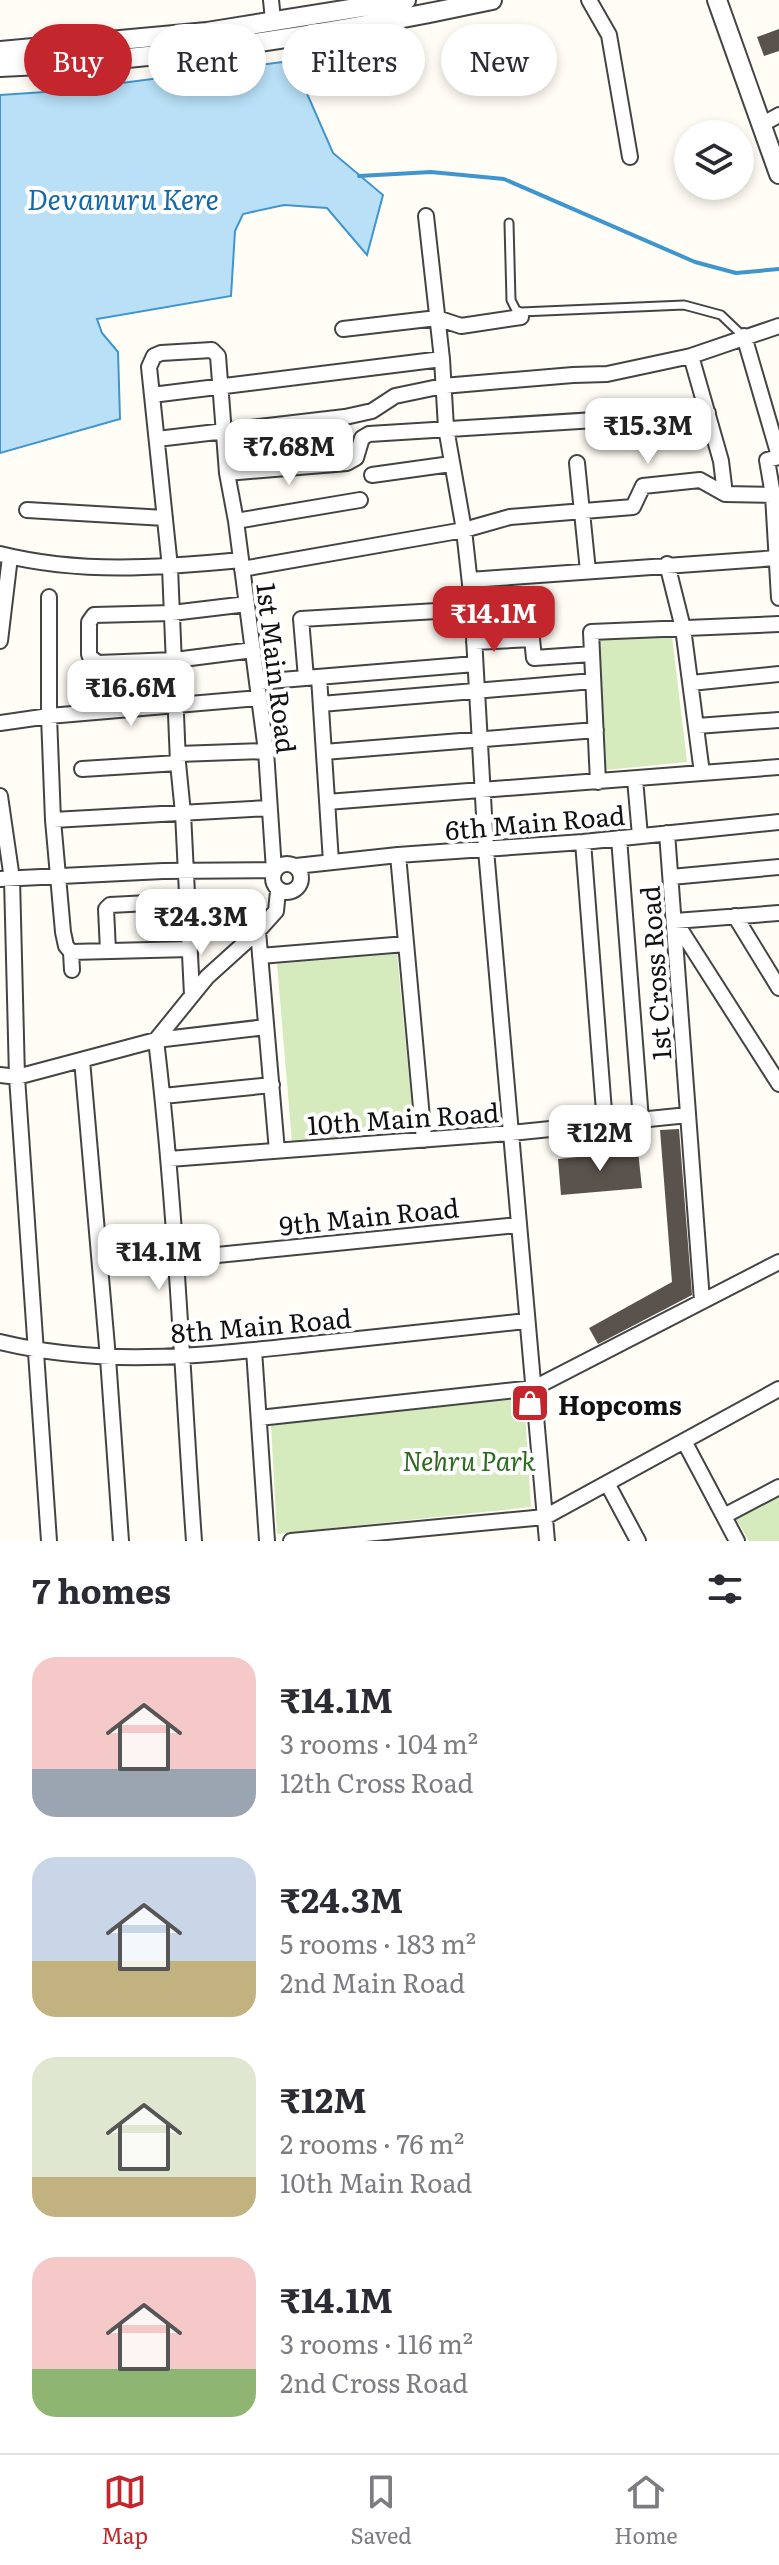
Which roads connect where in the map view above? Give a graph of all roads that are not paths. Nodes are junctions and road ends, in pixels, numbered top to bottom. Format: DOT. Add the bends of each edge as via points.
graph roads {
  1 [pos="271,0"];
  2 [pos="406,0"];
  3 [pos="492,0"];
  4 [pos="589,0"];
  5 [pos="717,0"];
  6 [pos="350,5"];
  7 [pos="273,20"];
  8 [pos="0,51"];
  9 [pos="0,67"];
  10 [pos="779,115"];
  11 [pos="761,125"];
  12 [pos="630,157"];
  13 [pos="779,174"];
  14 [pos="426,216"];
  15 [pos="509,223"];
  16 [pos="521,317"];
  17 [pos="437,318"];
  18 [pos="779,326"];
  19 [pos="343,329"];
  20 [pos="744,336"];
  21 [pos="691,356"];
  22 [pos="442,359"];
  23 [pos="220,385"];
  24 [pos="443,386"];
  25 [pos="152,395"];
  26 [pos="708,413"];
  27 [pos="446,428"];
  28 [pos="224,431"];
  29 [pos="158,446"];
  30 [pos="779,456"];
  31 [pos="577,463"];
  32 [pos="451,464"];
  33 [pos="227,473"];
  34 [pos="372,475"];
  35 [pos="725,494"];
  36 [pos="773,495"];
  37 [pos="360,500"];
  38 [pos="27,510"];
  39 [pos="582,511"];
  40 [pos="776,514"];
  41 [pos="165,518"];
  42 [pos="236,521"];
  43 [pos="464,530"];
  44 [pos="5,556"];
  45 [pos="241,564"];
  46 [pos="667,564"];
  47 [pos="778,566"];
  48 [pos="170,567"];
  49 [pos="588,571"];
  50 [pos="470,580"];
  51 [pos="49,597"];
  52 [pos="779,598"];
  53 [pos="247,604"];
  54 [pos="471,609"];
  55 [pos="172,613"];
  56 [pos="779,624"];
  57 [pos="683,628"];
  58 [pos="0,641"];
  59 [pos="474,642"];
  60 [pos="253,650"];
  61 [pos="592,654"];
  62 [pos="175,660"];
  63 [pos="475,664"];
  64 [pos="779,674"];
  65 [pos="312,677"];
  66 [pos="593,681"];
  67 [pos="257,682"];
  68 [pos="691,683"];
  69 [pos="477,691"];
  70 [pos="259,698"];
  71 [pos="321,704"];
  72 [pos="177,705"];
  73 [pos="49,716"];
  74 [pos="779,720"];
  75 [pos="0,723"];
  76 [pos="697,726"];
  77 [pos="596,730"];
  78 [pos="480,740"];
  79 [pos="266,751"];
  80 [pos="324,752"];
  81 [pos="178,759"];
  82 [pos="779,767"];
  83 [pos="82,769"];
  84 [pos="702,773"];
  85 [pos="635,779"];
  86 [pos="598,782"];
  87 [pos="484,788"];
  88 [pos="0,796"];
  89 [pos="327,802"];
  90 [pos="269,808"];
  91 [pos="183,813"];
  92 [pos="53,820"];
  93 [pos="779,822"];
  94 [pos="667,833"];
  95 [pos="640,836"];
  96 [pos="619,838"];
  97 [pos="583,842"];
  98 [pos="486,850"];
  99 [pos="398,855"];
  100 [pos="331,862"];
  101 [pos="296,866"];
  102 [pos="779,867"];
  103 [pos="274,870"];
  104 [pos="187,871"];
  105 [pos="59,877"];
  106 [pos="671,877"];
  107 [pos="6,879"];
  108 [pos="278,891"];
  109 [pos="188,901"];
  110 [pos="779,913"];
  111 [pos="735,916"];
  112 [pos="675,921"];
  113 [pos="6,923"];
  114 [pos="258,931"];
  115 [pos="406,944"];
  116 [pos="190,949"];
  117 [pos="108,951"];
  118 [pos="71,952"];
  119 [pos="260,956"];
  120 [pos="72,970"];
  121 [pos="779,988"];
  122 [pos="192,995"];
  123 [pos="266,1027"];
  124 [pos="156,1040"];
  125 [pos="82,1060"];
  126 [pos="0,1075"];
  127 [pos="17,1077"];
  128 [pos="779,1084"];
  129 [pos="272,1085"];
  130 [pos="163,1096"];
  131 [pos="688,1115"];
  132 [pos="641,1120"];
  133 [pos="605,1124"];
  134 [pos="511,1133"];
  135 [pos="424,1140"];
  136 [pos="277,1151"];
  137 [pos="169,1159"];
  138 [pos="518,1225"];
  139 [pos="177,1259"];
  140 [pos="779,1262"];
  141 [pos="702,1301"];
  142 [pos="526,1321"];
  143 [pos="0,1342"];
  144 [pos="35,1350"];
  145 [pos="254,1350"];
  146 [pos="108,1358"];
  147 [pos="181,1358"];
  148 [pos="534,1388"];
  149 [pos="779,1389"];
  150 [pos="259,1418"];
  151 [pos="684,1441"];
  152 [pos="607,1483"];
  153 [pos="779,1487"];
  154 [pos="724,1516"];
  155 [pos="545,1517"];
  156 [pos="49,1541"];
  157 [pos="121,1541"];
  158 [pos="194,1541"];
  159 [pos="267,1541"];
  160 [pos="291,1541"];
  161 [pos="547,1541"];
  162 [pos="638,1541"];
  163 [pos="737,1541"];
  1 -- 7 [label="street"];
  2 -- 6 [label="street"];
  3 -- 9 [label="street" via="212,50"];
  4 -- 12 [label="street" via="609,35"];
  5 -- 11 [label="street"];
  6 -- 7 [label="street"];
  7 -- 8 [label="street" via="207,32"];
  10 -- 11 [label="street"];
  11 -- 13 [label="street"];
  14 -- 17 [label="street"];
  15 -- 20 [label="lane" via="511,300 516,310 684,305 721,315"];
  16 -- 17 [label="street" via="461,326"];
  17 -- 19 [label="street"];
  17 -- 22 [label="street"];
  18 -- 20 [label="street"];
  20 -- 21 [label="street"];
  20 -- 30 [label="street"];
  21 -- 24 [label="street" via="607,374"];
  21 -- 26 [label="street"];
  22 -- 23 [label="street"];
  22 -- 24 [label="street"];
  23 -- 25 [label="street"];
  23 -- 25 [label="street, 1st Main Road" via="216,352 161,353 149,367"];
  23 -- 28 [label="street, 1st Main Road"];
  24 -- 27 [label="street"];
  24 -- 28 [label="street" via="395,396 359,414"];
  25 -- 29 [label="street"];
  26 -- 27 [label="street"];
  26 -- 35 [label="street"];
  27 -- 32 [label="street"];
  27 -- 33 [label="street" via="369,434 362,438 356,458 347,463"];
  28 -- 29 [label="street"];
  28 -- 33 [label="street, 1st Main Road"];
  29 -- 41 [label="street"];
  30 -- 36 [label="street" via="767,460"];
  31 -- 39 [label="street"];
  32 -- 34 [label="street"];
  32 -- 43 [label="street"];
  33 -- 42 [label="street, 1st Main Road"];
  35 -- 36 [label="street"];
  35 -- 39 [label="street" via="700,480 643,486 633,507"];
  36 -- 40 [label="street"];
  37 -- 42 [label="street"];
  38 -- 41 [label="street"];
  39 -- 43 [label="street" via="510,517"];
  39 -- 49 [label="street"];
  40 -- 47 [label="street"];
  41 -- 48 [label="street"];
  42 -- 45 [label="street, 1st Main Road"];
  43 -- 45 [label="street"];
  43 -- 50 [label="street"];
  44 -- 48 [label="street" via="52,566"];
  44 -- 58 [label="street"];
  45 -- 48 [label="street"];
  45 -- 53 [label="street, 1st Main Road"];
  46 -- 47 [label="street"];
  46 -- 49 [label="street"];
  46 -- 57 [label="street"];
  47 -- 52 [label="street"];
  48 -- 55 [label="street"];
  49 -- 50 [label="street"];
  50 -- 54 [label="street"];
  51 -- 73 [label="street"];
  53 -- 55 [label="street"];
  53 -- 60 [label="street, 1st Main Road"];
  54 -- 59 [label="street"];
  54 -- 65 [label="street" via="301,619"];
  55 -- 62 [label="street"];
  55 -- 62 [label="street" via="94,615 89,622 89,654 98,663"];
  56 -- 57 [label="street"];
  57 -- 61 [label="street" via="591,632"];
  57 -- 68 [label="street"];
  59 -- 61 [label="street" via="532,639 534,658"];
  59 -- 63 [label="street"];
  60 -- 62 [label="street"];
  60 -- 67 [label="street, 1st Main Road"];
  61 -- 66 [label="street"];
  62 -- 72 [label="street"];
  63 -- 65 [label="street"];
  63 -- 69 [label="street"];
  64 -- 68 [label="street"];
  65 -- 67 [label="street"];
  65 -- 71 [label="street"];
  66 -- 69 [label="street"];
  66 -- 77 [label="street"];
  67 -- 70 [label="street, 1st Main Road"];
  68 -- 76 [label="street"];
  69 -- 71 [label="street"];
  69 -- 78 [label="street"];
  70 -- 72 [label="street"];
  70 -- 79 [label="street, 1st Main Road"];
  71 -- 80 [label="street"];
  72 -- 73 [label="street"];
  72 -- 81 [label="street"];
  73 -- 75 [label="street"];
  73 -- 92 [label="street"];
  74 -- 76 [label="street"];
  76 -- 84 [label="street"];
  77 -- 78 [label="street"];
  77 -- 86 [label="street"];
  78 -- 80 [label="street"];
  78 -- 87 [label="street"];
  79 -- 81 [label="street"];
  79 -- 90 [label="street, 1st Main Road"];
  80 -- 89 [label="street"];
  81 -- 83 [label="street"];
  81 -- 91 [label="street"];
  82 -- 84 [label="street"];
  84 -- 85 [label="street"];
  85 -- 86 [label="street"];
  85 -- 95 [label="street"];
  86 -- 87 [label="street"];
  87 -- 89 [label="street"];
  87 -- 98 [label="street"];
  88 -- 107 [label="street"];
  89 -- 100 [label="street"];
  90 -- 91 [label="street"];
  90 -- 103 [label="street, 1st Main Road"];
  91 -- 92 [label="street"];
  91 -- 104 [label="street"];
  92 -- 105 [label="street"];
  93 -- 94 [label="street, 6th Main Road"];
  94 -- 95 [label="street, 6th Main Road"];
  94 -- 106 [label="street, 1st Cross Road"];
  95 -- 96 [label="street, 6th Main Road"];
  96 -- 97 [label="street, 6th Main Road"];
  96 -- 132 [label="street"];
  97 -- 98 [label="street, 6th Main Road"];
  97 -- 133 [label="street"];
  98 -- 99 [label="street, 6th Main Road"];
  98 -- 134 [label="street"];
  99 -- 100 [label="street, 6th Main Road"];
  99 -- 115 [label="street"];
  100 -- 101 [label="street, 6th Main Road"];
  101 -- 103 [label="street" via="284,864"];
  101 -- 108 [label="street" via="299,887 289,893"];
  102 -- 106 [label="street"];
  103 -- 104 [label="street"];
  103 -- 108 [label="street" via="272,881"];
  104 -- 105 [label="street"];
  104 -- 109 [label="street"];
  105 -- 107 [label="street"];
  105 -- 118 [label="street" via="64,939"];
  106 -- 112 [label="street, 1st Cross Road"];
  107 -- 113 [label="street"];
  108 -- 114 [label="street" via="276,911"];
  109 -- 116 [label="street"];
  109 -- 117 [label="street" via="110,905"];
  110 -- 111 [label="street"];
  111 -- 112 [label="street"];
  111 -- 121 [label="street"];
  112 -- 128 [label="street"];
  112 -- 131 [label="street, 1st Cross Road"];
  113 -- 127 [label="street"];
  114 -- 119 [label="street"];
  114 -- 122 [label="street"];
  115 -- 119 [label="street"];
  115 -- 135 [label="street"];
  116 -- 117 [label="street"];
  116 -- 122 [label="street"];
  117 -- 118 [label="street"];
  118 -- 120 [label="street"];
  119 -- 123 [label="street"];
  122 -- 124 [label="street"];
  123 -- 124 [label="street"];
  123 -- 129 [label="street"];
  124 -- 125 [label="street"];
  124 -- 130 [label="street"];
  125 -- 127 [label="street"];
  125 -- 146 [label="street"];
  126 -- 127 [label="street"];
  127 -- 144 [label="street"];
  129 -- 130 [label="street"];
  129 -- 136 [label="street"];
  130 -- 137 [label="street"];
  131 -- 132 [label="street, 10th Main Road"];
  131 -- 141 [label="street, 1st Cross Road"];
  132 -- 133 [label="street, 10th Main Road"];
  133 -- 134 [label="street, 10th Main Road"];
  134 -- 135 [label="street, 10th Main Road"];
  134 -- 138 [label="street"];
  135 -- 136 [label="street, 10th Main Road"];
  136 -- 137 [label="street, 10th Main Road"];
  137 -- 139 [label="street"];
  138 -- 139 [label="street, 9th Main Road"];
  138 -- 142 [label="street"];
  139 -- 147 [label="street"];
  140 -- 141 [label="street"];
  141 -- 148 [label="street"];
  142 -- 145 [label="street, 8th Main Road"];
  142 -- 148 [label="street"];
  143 -- 144 [label="street, 8th Main Road"];
  144 -- 146 [label="street, 8th Main Road"];
  144 -- 156 [label="street"];
  145 -- 147 [label="street, 8th Main Road"];
  145 -- 150 [label="street"];
  146 -- 147 [label="street, 8th Main Road"];
  146 -- 157 [label="street"];
  147 -- 158 [label="street"];
  148 -- 150 [label="street"];
  148 -- 155 [label="street"];
  149 -- 151 [label="street"];
  150 -- 159 [label="street"];
  151 -- 152 [label="street"];
  151 -- 154 [label="street"];
  152 -- 155 [label="street"];
  152 -- 162 [label="street"];
  153 -- 154 [label="street"];
  154 -- 163 [label="street"];
  155 -- 160 [label="street"];
  155 -- 161 [label="street"];
}
